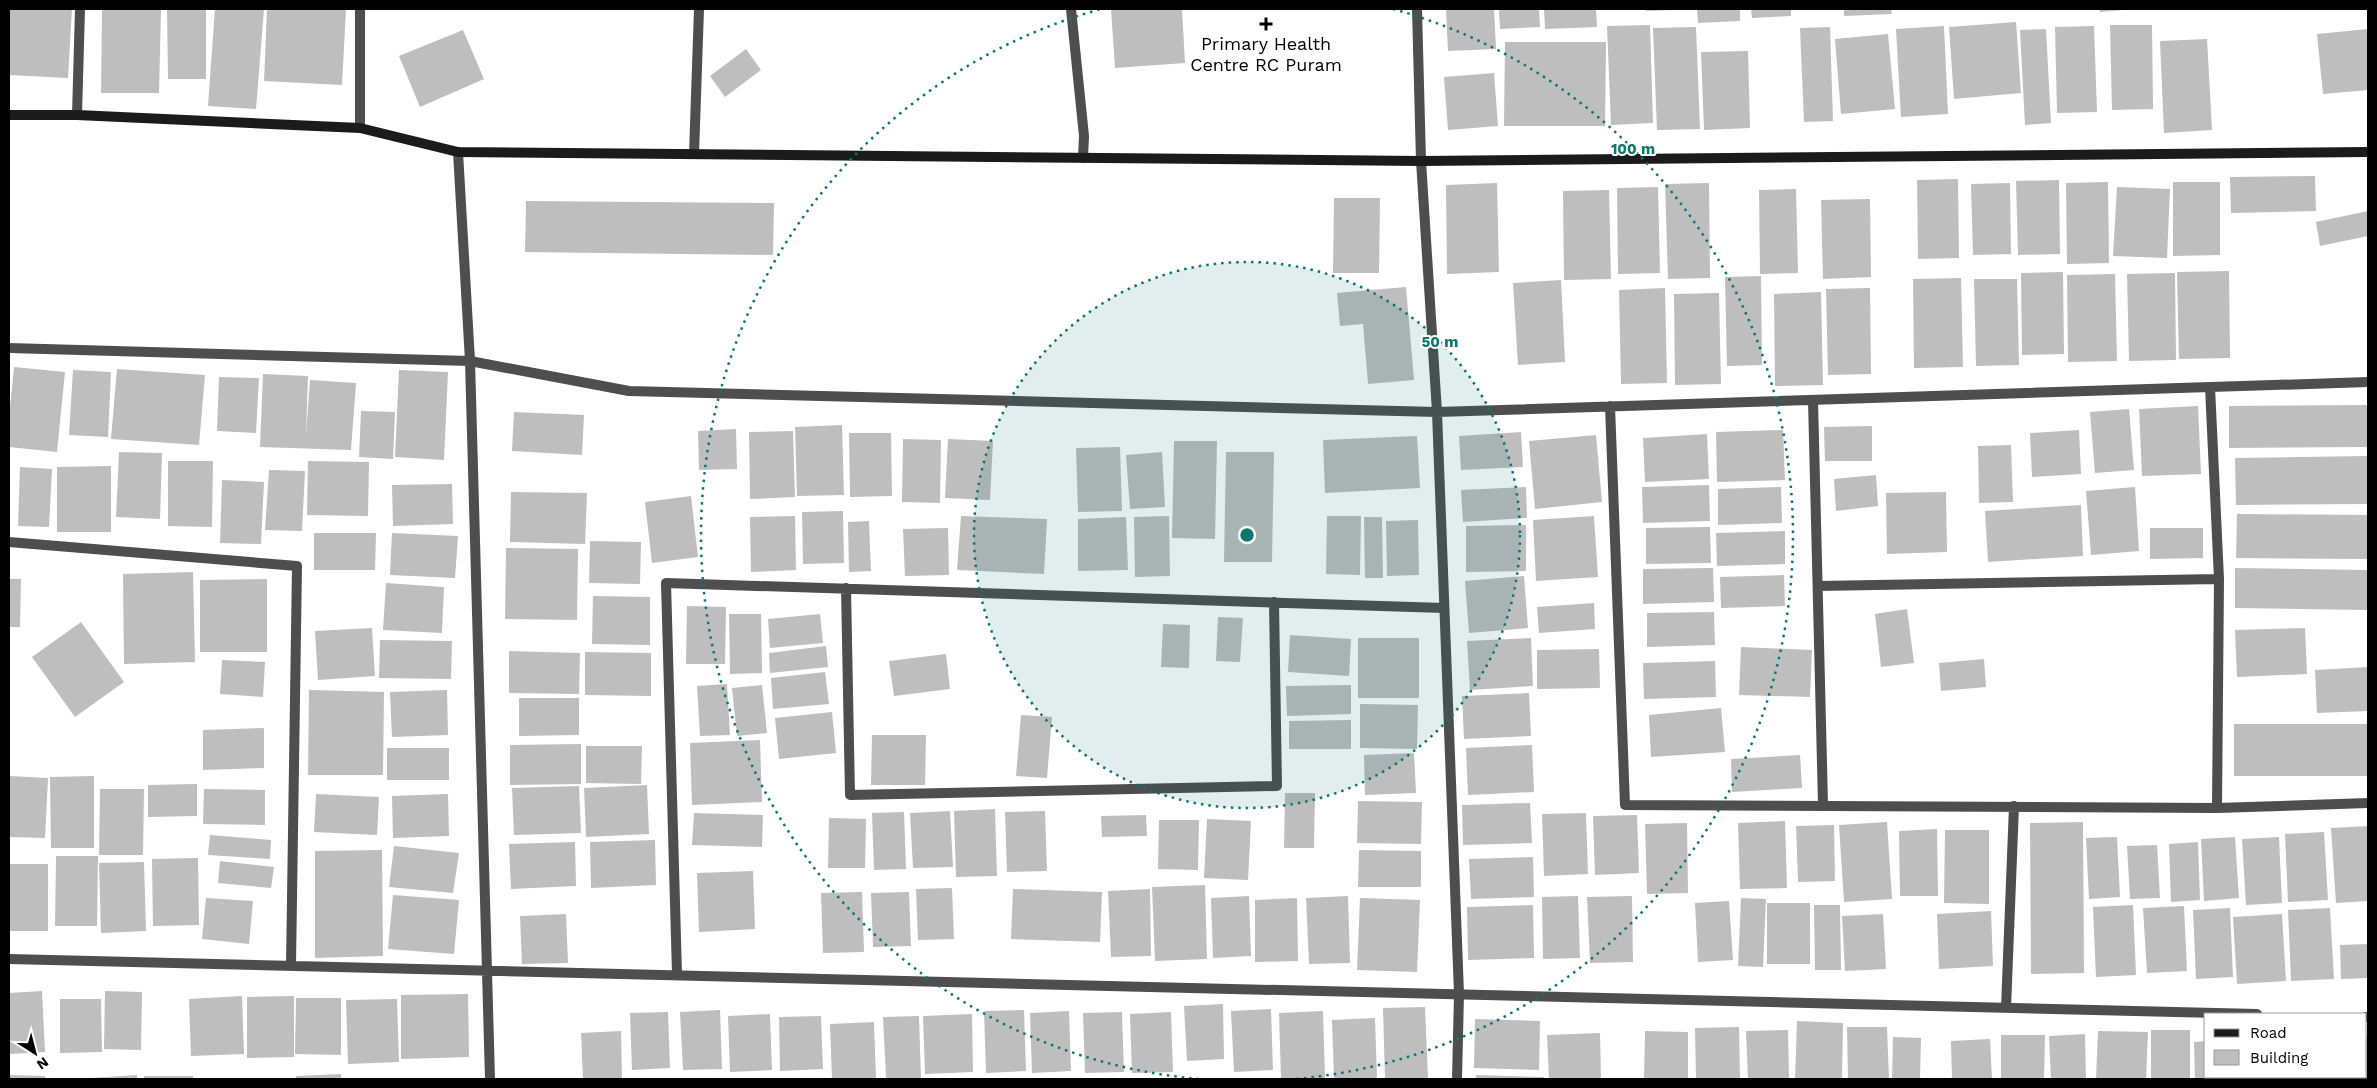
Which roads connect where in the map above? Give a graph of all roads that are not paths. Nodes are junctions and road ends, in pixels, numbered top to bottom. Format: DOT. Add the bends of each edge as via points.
graph roads {
  1 [pos="80,9"];
  2 [pos="360,9"];
  3 [pos="699,9"];
  4 [pos="1071,9"];
  5 [pos="1417,9"];
  6 [pos="9,114"];
  7 [pos="77,115"];
  8 [pos="360,128"];
  9 [pos="458,152"];
  10 [pos="2368,152"];
  11 [pos="694,154"];
  12 [pos="1083,158"];
  13 [pos="1422,161"];
  14 [pos="9,348"];
  15 [pos="470,361"];
  16 [pos="2368,382"];
  17 [pos="2210,387"];
  18 [pos="1813,400"];
  19 [pos="1610,406"];
  20 [pos="1437,412"];
  21 [pos="9,542"];
  22 [pos="2219,578"];
  23 [pos="1818,586"];
  24 [pos="846,588"];
  25 [pos="1274,602"];
  26 [pos="1444,608"];
  27 [pos="2368,803"];
  28 [pos="1823,804"];
  29 [pos="2014,806"];
  30 [pos="2217,808"];
  31 [pos="9,959"];
  32 [pos="291,965"];
  33 [pos="488,970"];
  34 [pos="677,974"];
  35 [pos="1459,994"];
  36 [pos="2006,1008"];
  37 [pos="2215,1013"];
  38 [pos="490,1079"];
  39 [pos="1457,1079"];
  1 -- 7 [label="street"];
  2 -- 8 [label="street"];
  3 -- 11 [label="street"];
  4 -- 12 [label="street" via="1084,136"];
  5 -- 13 [label="street"];
  6 -- 7 [label="street"];
  7 -- 8 [label="street"];
  8 -- 9 [label="street"];
  9 -- 11 [label="street"];
  9 -- 15 [label="street"];
  10 -- 13 [label="street"];
  11 -- 12 [label="street"];
  12 -- 13 [label="street"];
  13 -- 20 [label="street"];
  14 -- 15 [label="street"];
  15 -- 20 [label="street" via="629,391"];
  15 -- 33 [label="street"];
  16 -- 17 [label="street"];
  17 -- 18 [label="street"];
  17 -- 22 [label="street"];
  18 -- 19 [label="street"];
  18 -- 23 [label="street"];
  19 -- 20 [label="street"];
  19 -- 28 [label="street" via="1624,805"];
  20 -- 26 [label="street"];
  21 -- 32 [label="street" via="297,566"];
  22 -- 23 [label="street"];
  22 -- 30 [label="street"];
  23 -- 28 [label="street"];
  24 -- 25 [label="street"];
  24 -- 25 [label="street" via="850,795 1277,786"];
  24 -- 34 [label="street" via="666,583"];
  25 -- 26 [label="street"];
  26 -- 35 [label="street"];
  27 -- 30 [label="street"];
  28 -- 29 [label="street"];
  29 -- 30 [label="street"];
  29 -- 36 [label="street"];
  31 -- 32 [label="street"];
  32 -- 33 [label="street"];
  33 -- 34 [label="street"];
  33 -- 38 [label="street"];
  34 -- 35 [label="street"];
  35 -- 36 [label="street"];
  35 -- 39 [label="street"];
  36 -- 37 [label="street"];
}
